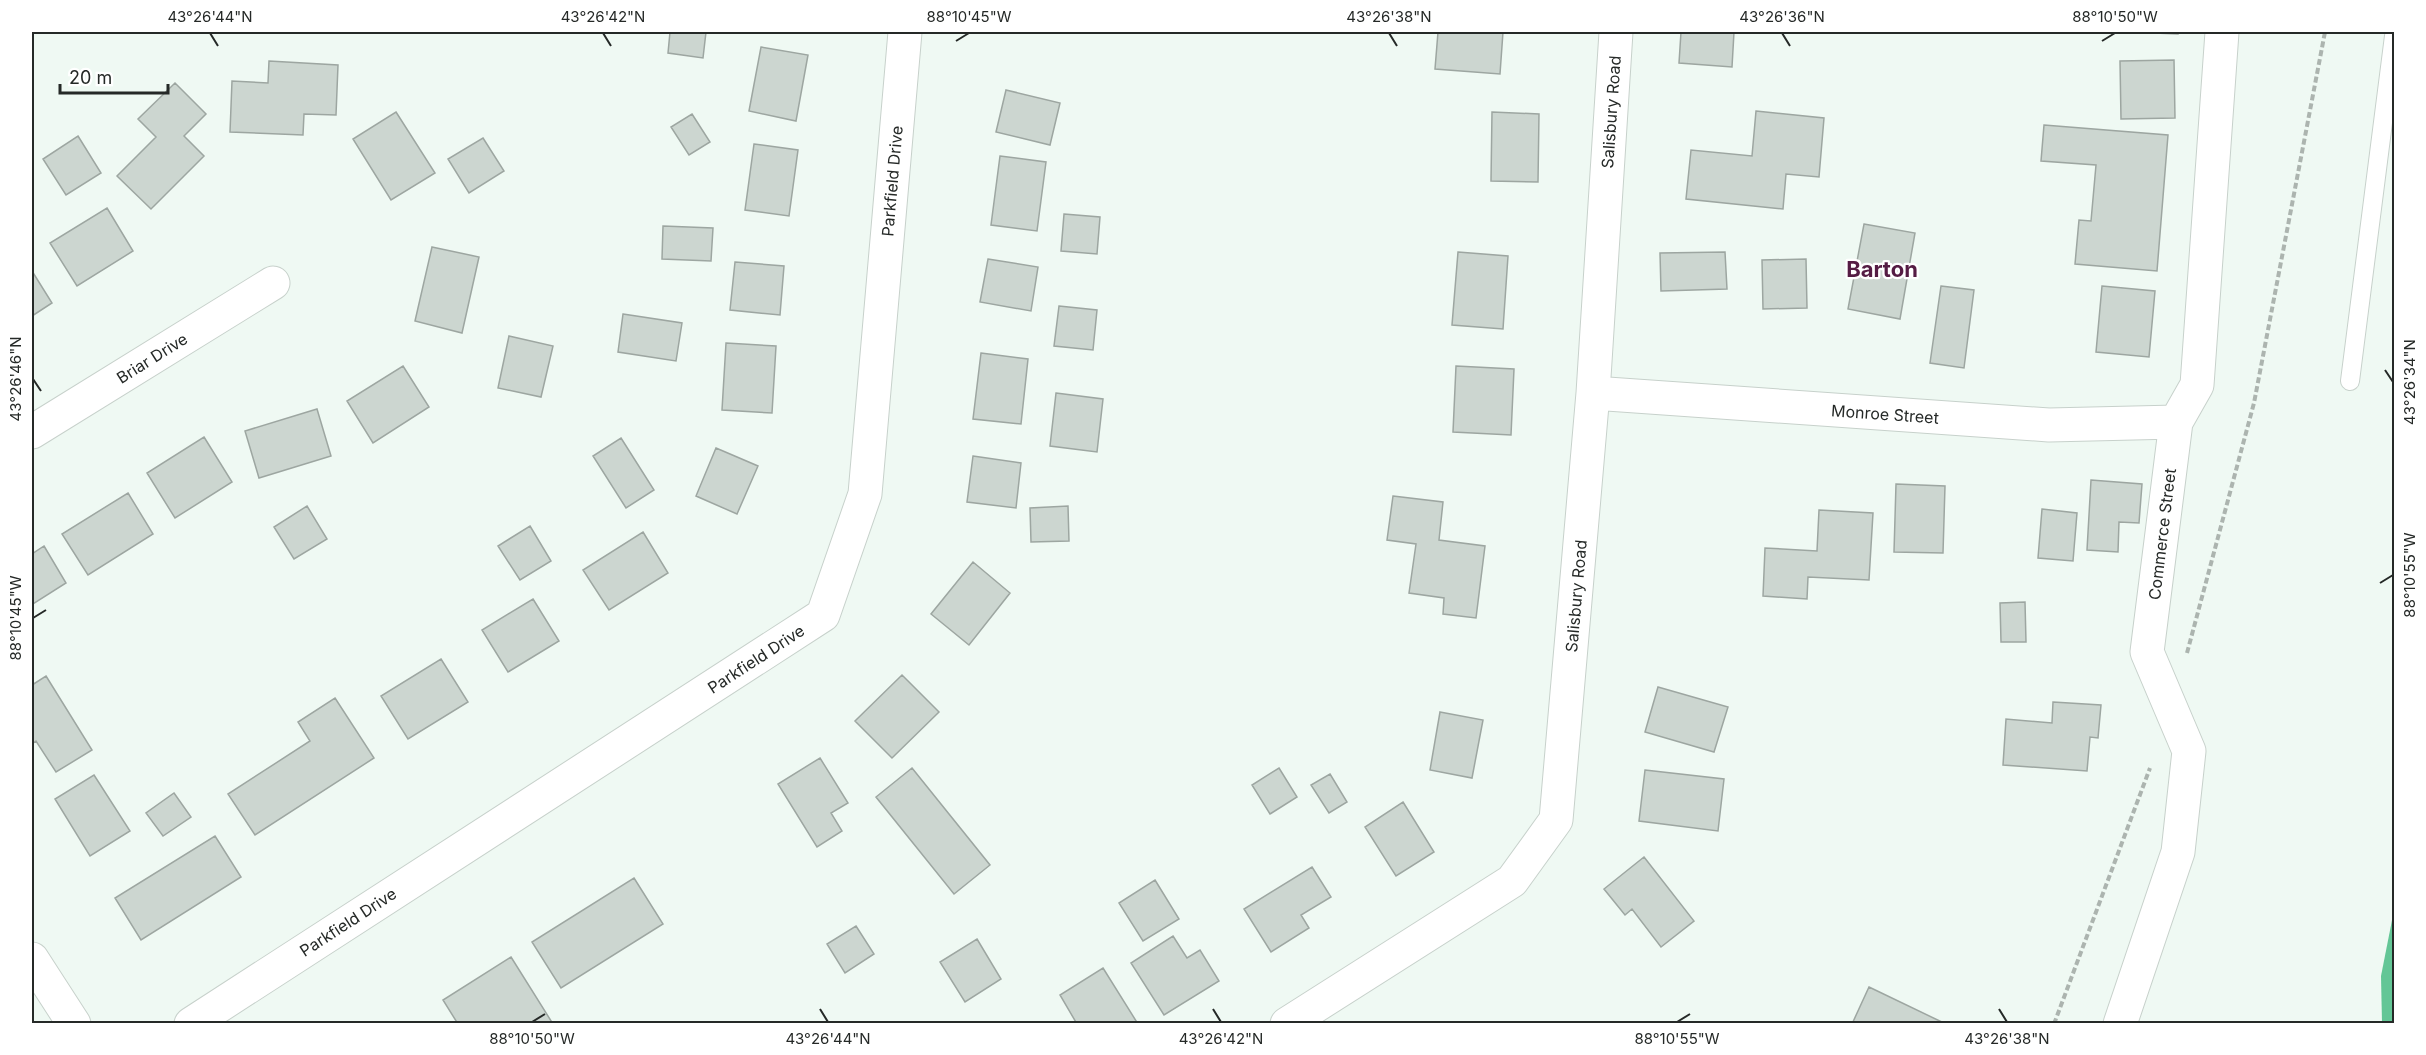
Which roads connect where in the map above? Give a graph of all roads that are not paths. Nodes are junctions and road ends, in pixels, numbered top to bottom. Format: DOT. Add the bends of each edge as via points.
graph roads {
  1 [pos="905,32"];
  2 [pos="1616,32"];
  3 [pos="2222,32"];
  4 [pos="2394,36"];
  5 [pos="273,283"];
  6 [pos="2350,381"];
  7 [pos="1593,393"];
  8 [pos="2176,422"];
  9 [pos="32,432"];
  10 [pos="32,959"];
  11 [pos="74,1023"];
  12 [pos="191,1023"];
  13 [pos="1287,1023"];
  14 [pos="2120,1023"];
  1 -- 12 [label="street, Parkfield Drive" via="865,494 823,615"];
  2 -- 7 [label="street, Salisbury Road"];
  3 -- 8 [label="street, Commerce Street" via="2197,385"];
  4 -- 6 [label="lane"];
  5 -- 9 [label="street, Briar Drive"];
  7 -- 8 [label="street, Monroe Street" via="2049,425"];
  7 -- 13 [label="street, Salisbury Road" via="1557,820 1512,881"];
  8 -- 14 [label="street, Commerce Street" via="2147,652 2189,751 2188,762 2178,852"];
  10 -- 11 [label="street"];
}
